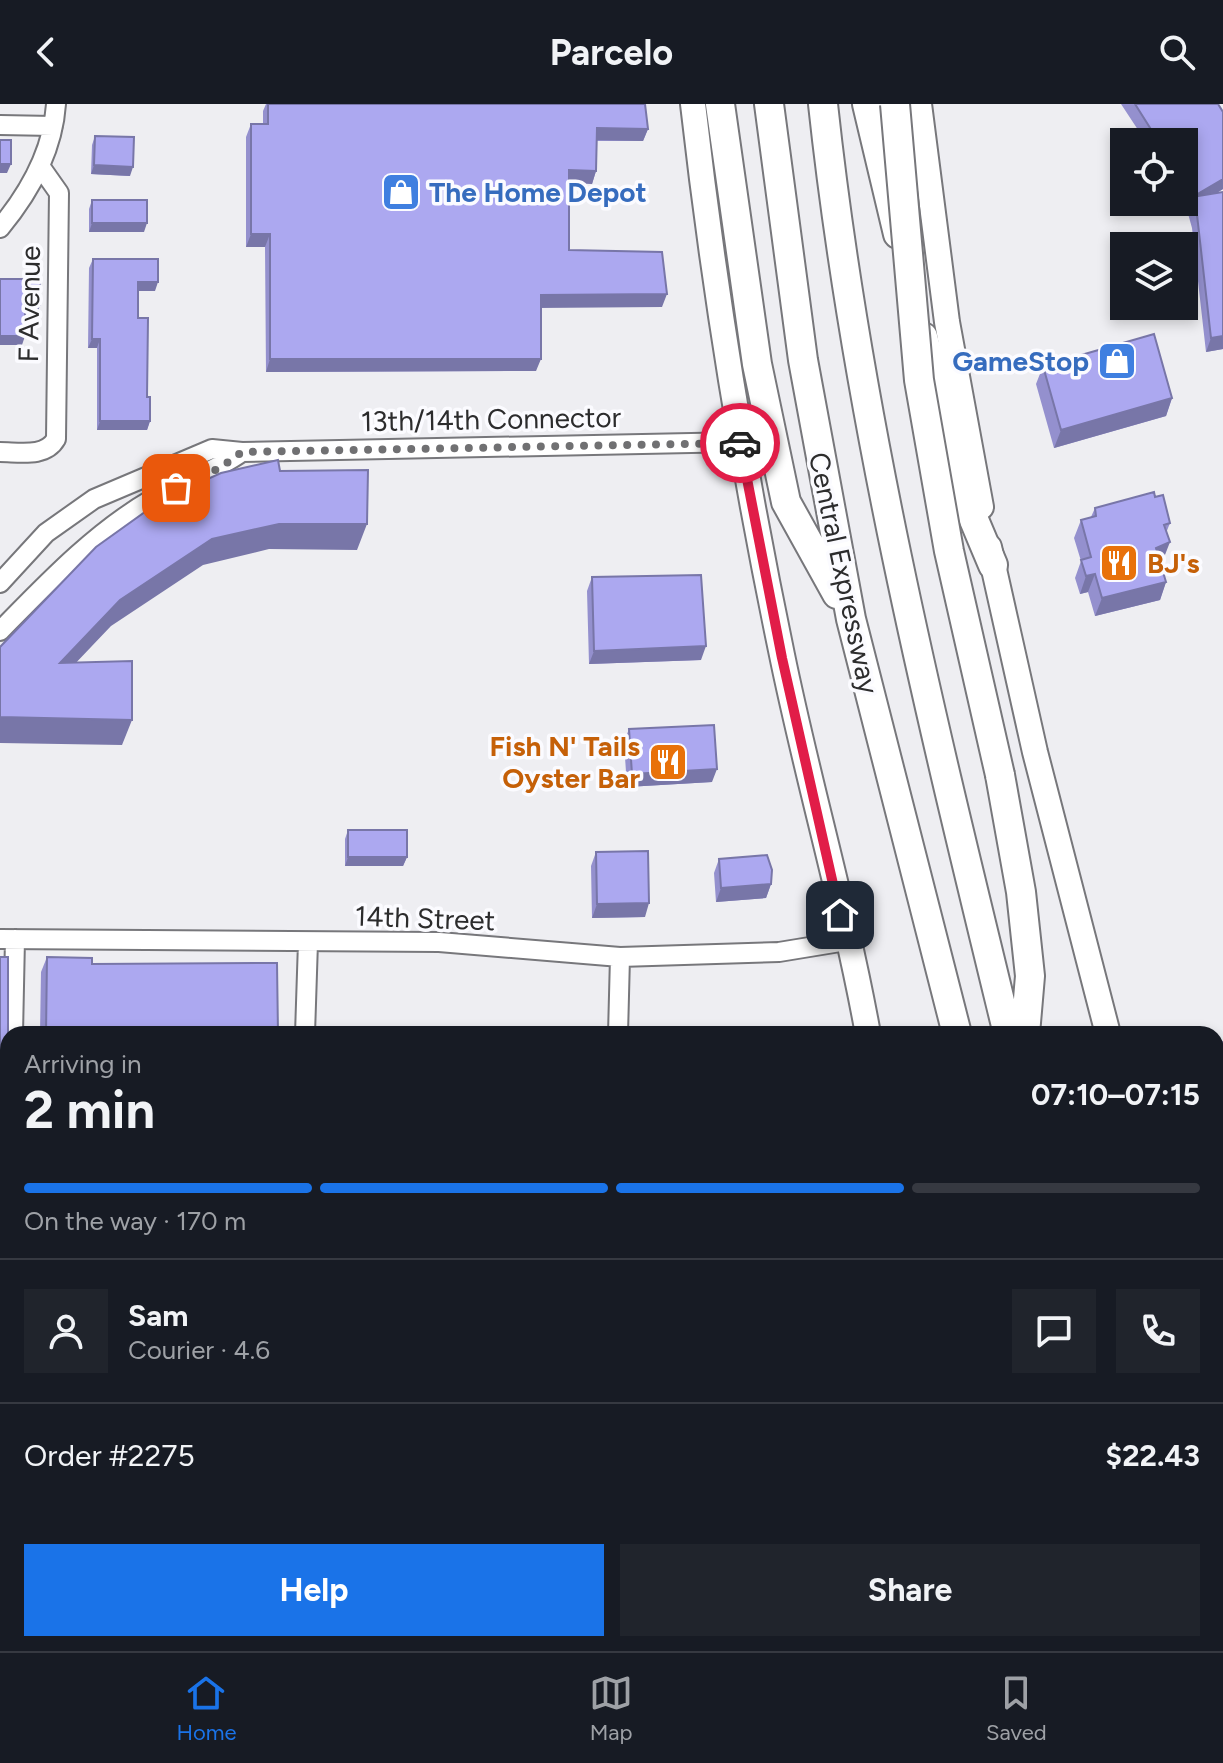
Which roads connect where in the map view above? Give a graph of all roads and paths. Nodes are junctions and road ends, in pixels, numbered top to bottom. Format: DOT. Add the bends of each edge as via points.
graph roads {
  1 [pos="56,104"];
  2 [pos="693,104"];
  3 [pos="720,104"];
  4 [pos="769,104"];
  5 [pos="823,104"];
  6 [pos="867,104"];
  7 [pos="895,104"];
  8 [pos="919,104"];
  9 [pos="0,125"];
  10 [pos="53,126"];
  11 [pos="40,166"];
  12 [pos="0,228"];
  13 [pos="740,442"];
  14 [pos="0,452"];
  15 [pos="242,452"];
  16 [pos="993,565"];
  17 [pos="0,583"];
  18 [pos="851,619"];
  19 [pos="0,631"];
  20 [pos="8,939"];
  21 [pos="846,941"];
  22 [pos="308,942"];
  23 [pos="620,957"];
  24 [pos="13,1026"];
  25 [pos="305,1026"];
  26 [pos="618,1026"];
  27 [pos="866,1026"];
  28 [pos="955,1026"];
  29 [pos="1006,1026"];
  30 [pos="1026,1026"];
  31 [pos="1106,1026"];
  1 -- 10 [label="street, F Avenue"];
  2 -- 13 [label="main road"];
  3 -- 18 [label="highway" via="757,364 786,502"];
  4 -- 18 [label="highway, Central Expressway" via="801,347"];
  5 -- 29 [label="highway, Central Expressway" via="850,308 889,529"];
  6 -- 16 [label="highway" via="947,431 969,508"];
  7 -- 30 [label="highway, bridge" via="922,396 1021,892 1030,976"];
  8 -- 16 [label="main road" via="947,322"];
  9 -- 10 [label="street"];
  10 -- 11 [label="street, F Avenue"];
  11 -- 12 [label="street, F Avenue"];
  11 -- 14 [label="street, F Avenue" via="59,193 56,439 51,448 39,452"];
  13 -- 15 [label="street, 13th/14th Connector"];
  13 -- 21 [label="main road"];
  15 -- 17 [label="street, 13th/14th Connector" via="212,449 94,499 46,533"];
  15 -- 19 [label="street" via="154,498 108,530"];
  16 -- 31 [label="main road"];
  18 -- 28 [label="highway, Central Expressway"];
  20 -- 22 [label="street, 14th Street"];
  20 -- 24 [label="street"];
  21 -- 23 [label="street, 14th Street" via="779,952"];
  21 -- 27 [label="main road"];
  22 -- 23 [label="street, 14th Street" via="439,942"];
  22 -- 25 [label="street"];
  23 -- 26 [label="street"];
}
